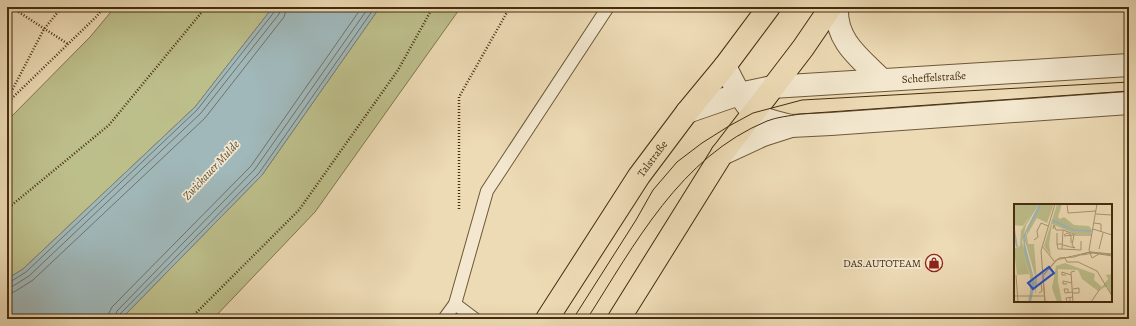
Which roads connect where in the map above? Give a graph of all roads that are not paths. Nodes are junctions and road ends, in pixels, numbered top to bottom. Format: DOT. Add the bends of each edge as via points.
graph roads {
  1 [pos="608,7"];
  2 [pos="770,7"];
  3 [pos="831,7"];
  4 [pos="837,7"];
  5 [pos="1129,65"];
  6 [pos="725,66"];
  7 [pos="882,80"];
  8 [pos="772,87"];
  9 [pos="739,94"];
  10 [pos="1129,103"];
  11 [pos="687,112"];
  12 [pos="753,113"];
  13 [pos="791,126"];
  14 [pos="722,154"];
  15 [pos="455,304"];
  16 [pos="444,319"];
  17 [pos="475,319"];
  18 [pos="547,319"];
  19 [pos="619,319"];
  1 -- 15 [label="lane" via="487,191"];
  2 -- 6 [label="main road, Talstraße"];
  3 -- 8 [label="main road"];
  4 -- 7 [label="street" via="839,29 848,46"];
  5 -- 7 [label="street, Scheffelstraße"];
  6 -- 9 [label="street"];
  6 -- 11 [label="main road, Talstraße"];
  7 -- 8 [label="street, Scheffelstraße"];
  8 -- 9 [label="street, Scheffelstraße"];
  8 -- 12 [label="main road"];
  9 -- 11 [label="street, Scheffelstraße"];
  9 -- 12 [label="street"];
  10 -- 13 [label="street"];
  11 -- 18 [label="main road, Talstraße" via="639,176"];
  12 -- 13 [label="street"];
  12 -- 14 [label="main road"];
  13 -- 14 [label="street" via="763,135"];
  14 -- 19 [label="main road"];
  15 -- 16 [label="lane"];
  15 -- 17 [label="lane"];
}
